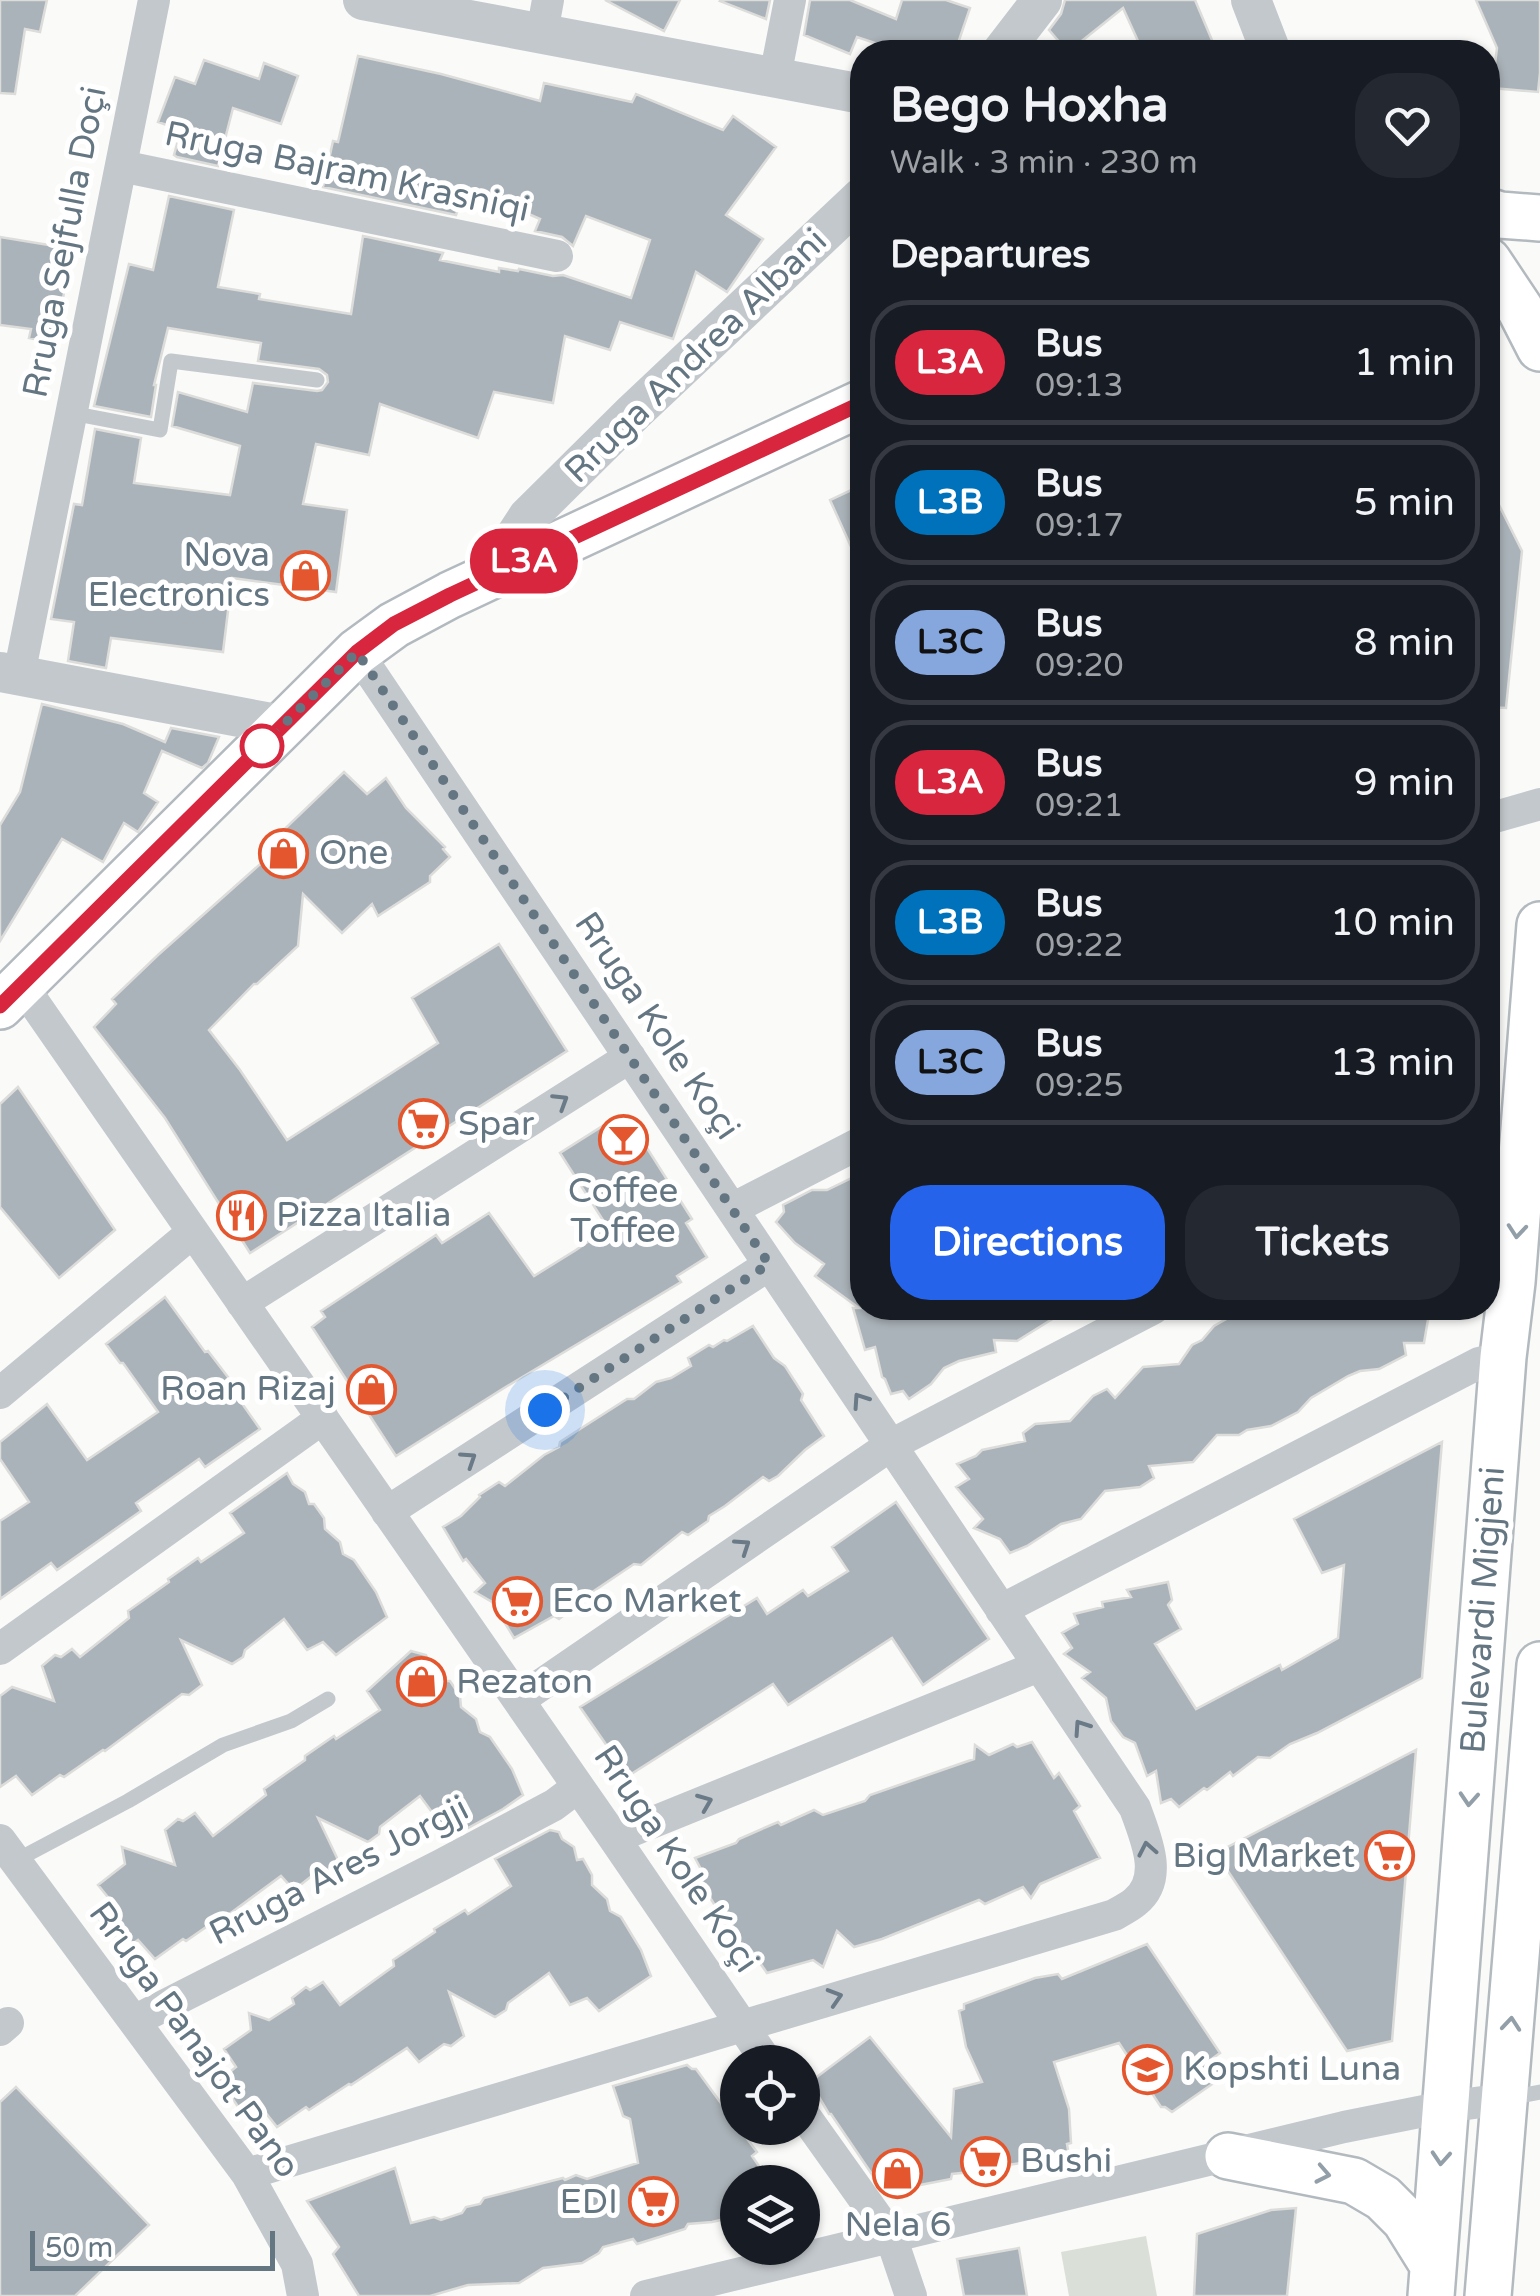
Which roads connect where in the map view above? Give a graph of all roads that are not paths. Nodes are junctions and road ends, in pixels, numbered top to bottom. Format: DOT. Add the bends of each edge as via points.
graph roads {
  1 [pos="154,0"];
  2 [pos="363,0"];
  3 [pos="790,0"];
  4 [pos="1042,0"];
  5 [pos="1251,0"];
  6 [pos="415,5"];
  7 [pos="545,17"];
  8 [pos="1011,40"];
  9 [pos="1266,40"];
  10 [pos="774,78"];
  11 [pos="850,92"];
  12 [pos="121,166"];
  13 [pos="850,208"];
  14 [pos="1511,209"];
  15 [pos="1540,249"];
  16 [pos="557,256"];
  17 [pos="1500,279"];
  18 [pos="1540,348"];
  19 [pos="316,380"];
  20 [pos="850,410"];
  21 [pos="72,413"];
  22 [pos="506,570"];
  23 [pos="357,652"];
  24 [pos="10,674"];
  25 [pos="282,725"];
  26 [pos="1540,804"];
  27 [pos="1500,816"];
  28 [pos="1540,925"];
  29 [pos="11,995"];
  30 [pos="630,1057"];
  31 [pos="850,1148"];
  32 [pos="1505,1169"];
  33 [pos="732,1209"];
  34 [pos="193,1232"];
  35 [pos="769,1264"];
  36 [pos="242,1303"];
  37 [pos="1131,1320"];
  38 [pos="1503,1357"];
  39 [pos="0,1392"];
  40 [pos="322,1418"];
  41 [pos="891,1445"];
  42 [pos="387,1512"];
  43 [pos="1002,1610"];
  44 [pos="0,1649"];
  45 [pos="1540,1665"];
  46 [pos="1040,1666"];
  47 [pos="328,1699"];
  48 [pos="518,1700"];
  49 [pos="578,1787"];
  50 [pos="614,1838"];
  51 [pos="8,1851"];
  52 [pos="134,2021"];
  53 [pos="741,2026"];
  54 [pos="755,2045"];
  55 [pos="1522,2096"];
  56 [pos="1444,2106"];
  57 [pos="820,2137"];
  58 [pos="1228,2156"];
  59 [pos="247,2174"];
  60 [pos="892,2237"];
  61 [pos="1432,2281"];
  62 [pos="303,2296"];
  63 [pos="646,2296"];
  64 [pos="911,2296"];
  65 [pos="1488,2296"];
  1 -- 12 [label="street, Rruga Sejfulla Doçi"];
  2 -- 6 [label="street"];
  3 -- 10 [label="street"];
  4 -- 8 [label="street"];
  5 -- 9 [label="street"];
  6 -- 7 [label="street"];
  7 -- 10 [label="street"];
  10 -- 11 [label="street"];
  12 -- 16 [label="street, Rruga Bajram Krasniqi"];
  12 -- 21 [label="street, Rruga Sejfulla Doçi"];
  13 -- 22 [label="street, Rruga Andrea Albani" via="528,518"];
  14 -- 15 [label="main road"];
  17 -- 18 [label="main road"];
  19 -- 21 [label="lane" via="171,362 160,430"];
  20 -- 22 [label="main road"];
  21 -- 24 [label="street, Rruga Sejfulla Doçi"];
  22 -- 23 [label="main road" via="394,624"];
  23 -- 25 [label="main road"];
  23 -- 30 [label="street, Rruga Kole Koçi"];
  24 -- 25 [label="street"];
  25 -- 29 [label="main road"];
  26 -- 27 [label="street"];
  28 -- 32 [label="main road, Bulevardi Migjeni"];
  29 -- 34 [label="street, Rruga Kole Koçi"];
  30 -- 33 [label="street, Rruga Kole Koçi"];
  36 -- 30 [label="street, one-way"];
  31 -- 33 [label="street"];
  32 -- 38 [label="main road, Bulevardi Migjeni, one-way"];
  33 -- 35 [label="street, Rruga Kole Koçi"];
  34 -- 36 [label="street, Rruga Kole Koçi"];
  34 -- 39 [label="street"];
  41 -- 35 [label="street, Rruga Kole Koçi, one-way"];
  42 -- 35 [label="street, one-way"];
  36 -- 40 [label="street, Rruga Kole Koçi"];
  37 -- 41 [label="street"];
  38 -- 43 [label="street" via="1479,1363"];
  38 -- 56 [label="main road, Bulevardi Migjeni, one-way"];
  40 -- 42 [label="street, Rruga Kole Koçi"];
  40 -- 44 [label="street"];
  41 -- 43 [label="street, Rruga Kole Koçi"];
  48 -- 41 [label="street, one-way"];
  42 -- 48 [label="street, Rruga Kole Koçi"];
  43 -- 46 [label="street, Rruga Kole Koçi"];
  55 -- 45 [label="main road, Bulevardi Migjeni, one-way"];
  50 -- 46 [label="street, one-way"];
  53 -- 46 [label="street, Rruga Kole Koçi, one-way" via="1114,1915 1146,1891 1150,1857 1136,1808"];
  47 -- 51 [label="lane" via="291,1721 224,1745 128,1802"];
  48 -- 49 [label="street, Rruga Kole Koçi"];
  49 -- 50 [label="street, Rruga Kole Koçi"];
  49 -- 52 [label="street, Rruga Ares Jorgji" via="441,1865"];
  50 -- 53 [label="street, Rruga Kole Koçi"];
  51 -- 52 [label="street, Rruga Panajot Pano"];
  52 -- 59 [label="street, Rruga Panajot Pano"];
  53 -- 54 [label="street, Rruga Kole Koçi"];
  53 -- 59 [label="street"];
  55 -- 56 [label="street"];
  55 -- 65 [label="main road, Bulevardi Migjeni"];
  56 -- 58 [label="street"];
  56 -- 61 [label="main road, Bulevardi Migjeni, one-way"];
  57 -- 60 [label="street"];
  58 -- 60 [label="street"];
  58 -- 61 [label="main road, one-way" via="1354,2181 1383,2198 1404,2220"];
  59 -- 62 [label="street, Rruga Panajot Pano" via="297,2264"];
  60 -- 63 [label="street"];
  60 -- 64 [label="street"];
}
